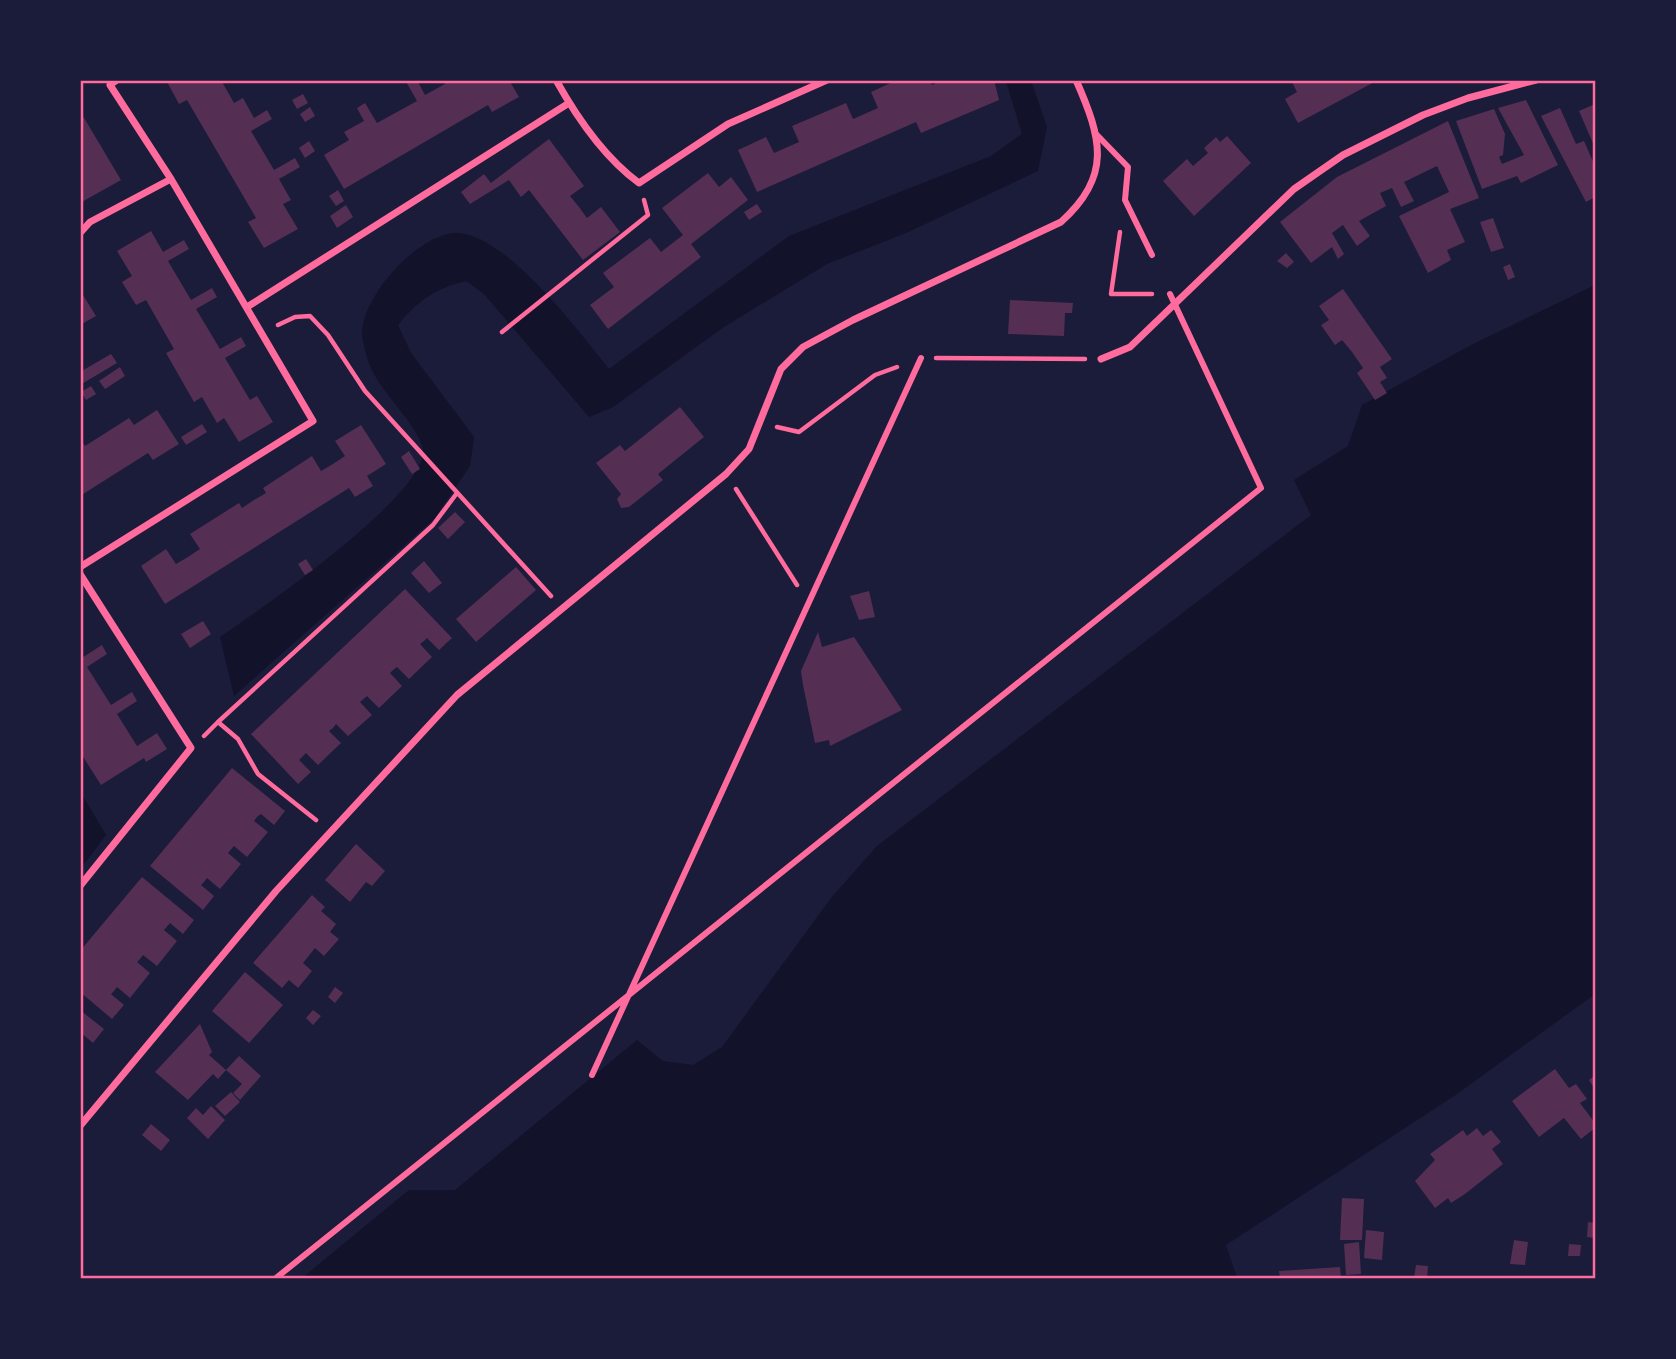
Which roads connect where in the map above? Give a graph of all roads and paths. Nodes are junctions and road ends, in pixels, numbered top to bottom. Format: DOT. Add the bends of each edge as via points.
graph roads {
  1 [pos="117,80"];
  2 [pos="555,80"];
  3 [pos="827,80"];
  4 [pos="1076,80"];
  5 [pos="1536,80"];
  6 [pos="569,103"];
  7 [pos="1097,135"];
  8 [pos="171,178"];
  9 [pos="639,183"];
  10 [pos="1125,200"];
  11 [pos="80,233"];
  12 [pos="1152,255"];
  13 [pos="1170,294"];
  14 [pos="1174,303"];
  15 [pos="247,307"];
  16 [pos="502,332"];
  17 [pos="262,333"];
  18 [pos="921,358"];
  19 [pos="1101,359"];
  20 [pos="726,474"];
  21 [pos="457,493"];
  22 [pos="80,567"];
  23 [pos="80,573"];
  24 [pos="549,594"];
  25 [pos="808,603"];
  26 [pos="218,722"];
  27 [pos="191,748"];
  28 [pos="329,829"];
  29 [pos="80,886"];
  30 [pos="630,993"];
  31 [pos="592,1075"];
  32 [pos="80,1126"];
  33 [pos="276,1279"];
  1 -- 8 [label="street" via="110,85"];
  2 -- 6 [label="street"];
  3 -- 9 [label="street" via="728,124"];
  4 -- 7 [label="street"];
  5 -- 14 [label="street" via="1434,110 1343,155 1294,189"];
  6 -- 9 [label="street" via="623,171"];
  6 -- 15 [label="street"];
  7 -- 10 [label="street" via="1128,167"];
  7 -- 20 [label="street" via="1097,169 1083,202 1061,222 803,347 781,369 749,449"];
  8 -- 11 [label="street" via="90,222"];
  8 -- 15 [label="street"];
  9 -- 16 [label="path" via="648,215"];
  10 -- 12 [label="street"];
  10 -- 13 [label="path" via="1111,294"];
  13 -- 14 [label="street"];
  14 -- 19 [label="street" via="1130,347"];
  14 -- 30 [label="street" via="1261,488"];
  15 -- 17 [label="street"];
  17 -- 21 [label="path" via="295,317 310,316 365,391"];
  17 -- 22 [label="street" via="313,421"];
  18 -- 25 [label="street"];
  20 -- 25 [label="path"];
  20 -- 28 [label="street" via="457,695"];
  21 -- 24 [label="path"];
  21 -- 26 [label="path" via="433,525"];
  23 -- 27 [label="street"];
  25 -- 30 [label="street"];
  26 -- 27 [label="path"];
  26 -- 28 [label="path" via="237,739 258,775"];
  27 -- 29 [label="street"];
  28 -- 32 [label="street"];
  30 -- 31 [label="street"];
  30 -- 33 [label="street"];
}
